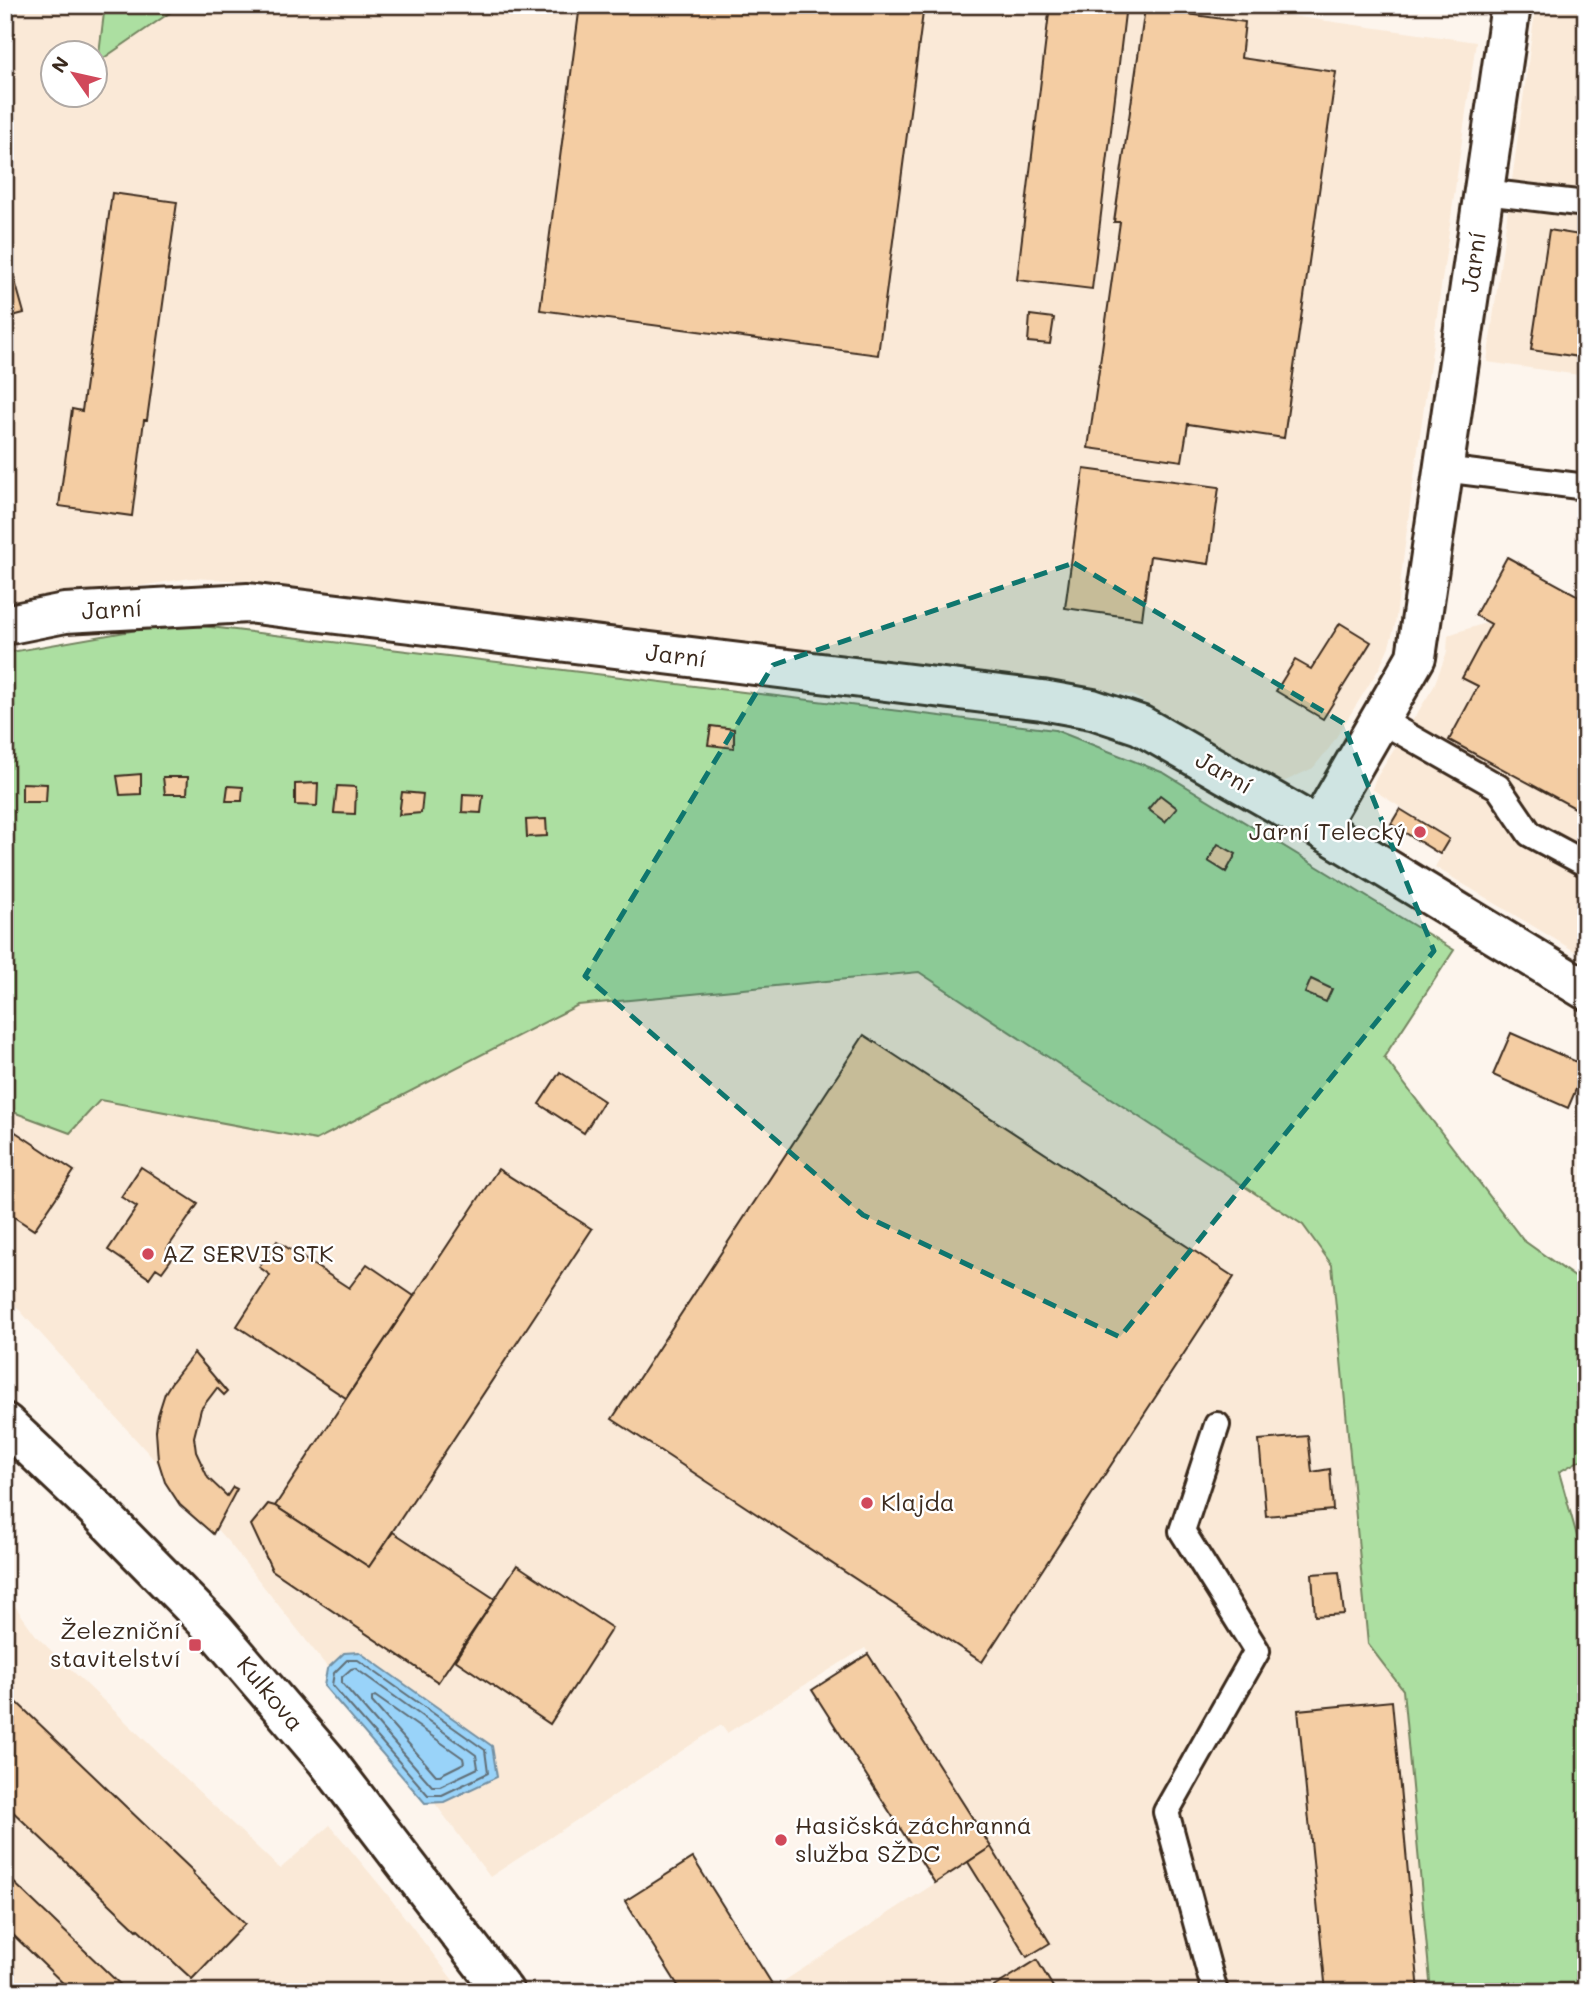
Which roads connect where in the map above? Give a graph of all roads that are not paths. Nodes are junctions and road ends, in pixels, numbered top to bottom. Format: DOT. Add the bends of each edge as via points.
graph roads {
  1 [pos="1511,5"];
  2 [pos="1484,192"];
  3 [pos="1586,204"];
  4 [pos="1444,469"];
  5 [pos="1586,487"];
  6 [pos="5,625"];
  7 [pos="1380,720"];
  8 [pos="1318,827"];
  9 [pos="1586,864"];
  10 [pos="1586,990"];
  11 [pos="5,1423"];
  12 [pos="1217,1425"];
  13 [pos="504,1992"];
  14 [pos="1215,1992"];
  1 -- 2 [label="street, Jarní"];
  2 -- 3 [label="lane"];
  2 -- 4 [label="street, Jarní"];
  4 -- 5 [label="lane"];
  4 -- 7 [label="street, Jarní" via="1416,657"];
  6 -- 8 [label="street, Jarní" via="65,613 248,603 1042,700 1092,709 1140,725"];
  7 -- 8 [label="street, Jarní"];
  7 -- 9 [label="lane" via="1498,787 1530,834"];
  8 -- 10 [label="street, Jarní"];
  11 -- 13 [label="street, Kulkova" via="215,1630 327,1761"];
  12 -- 14 [label="lane" via="1182,1531 1257,1651 1166,1812"];
}
